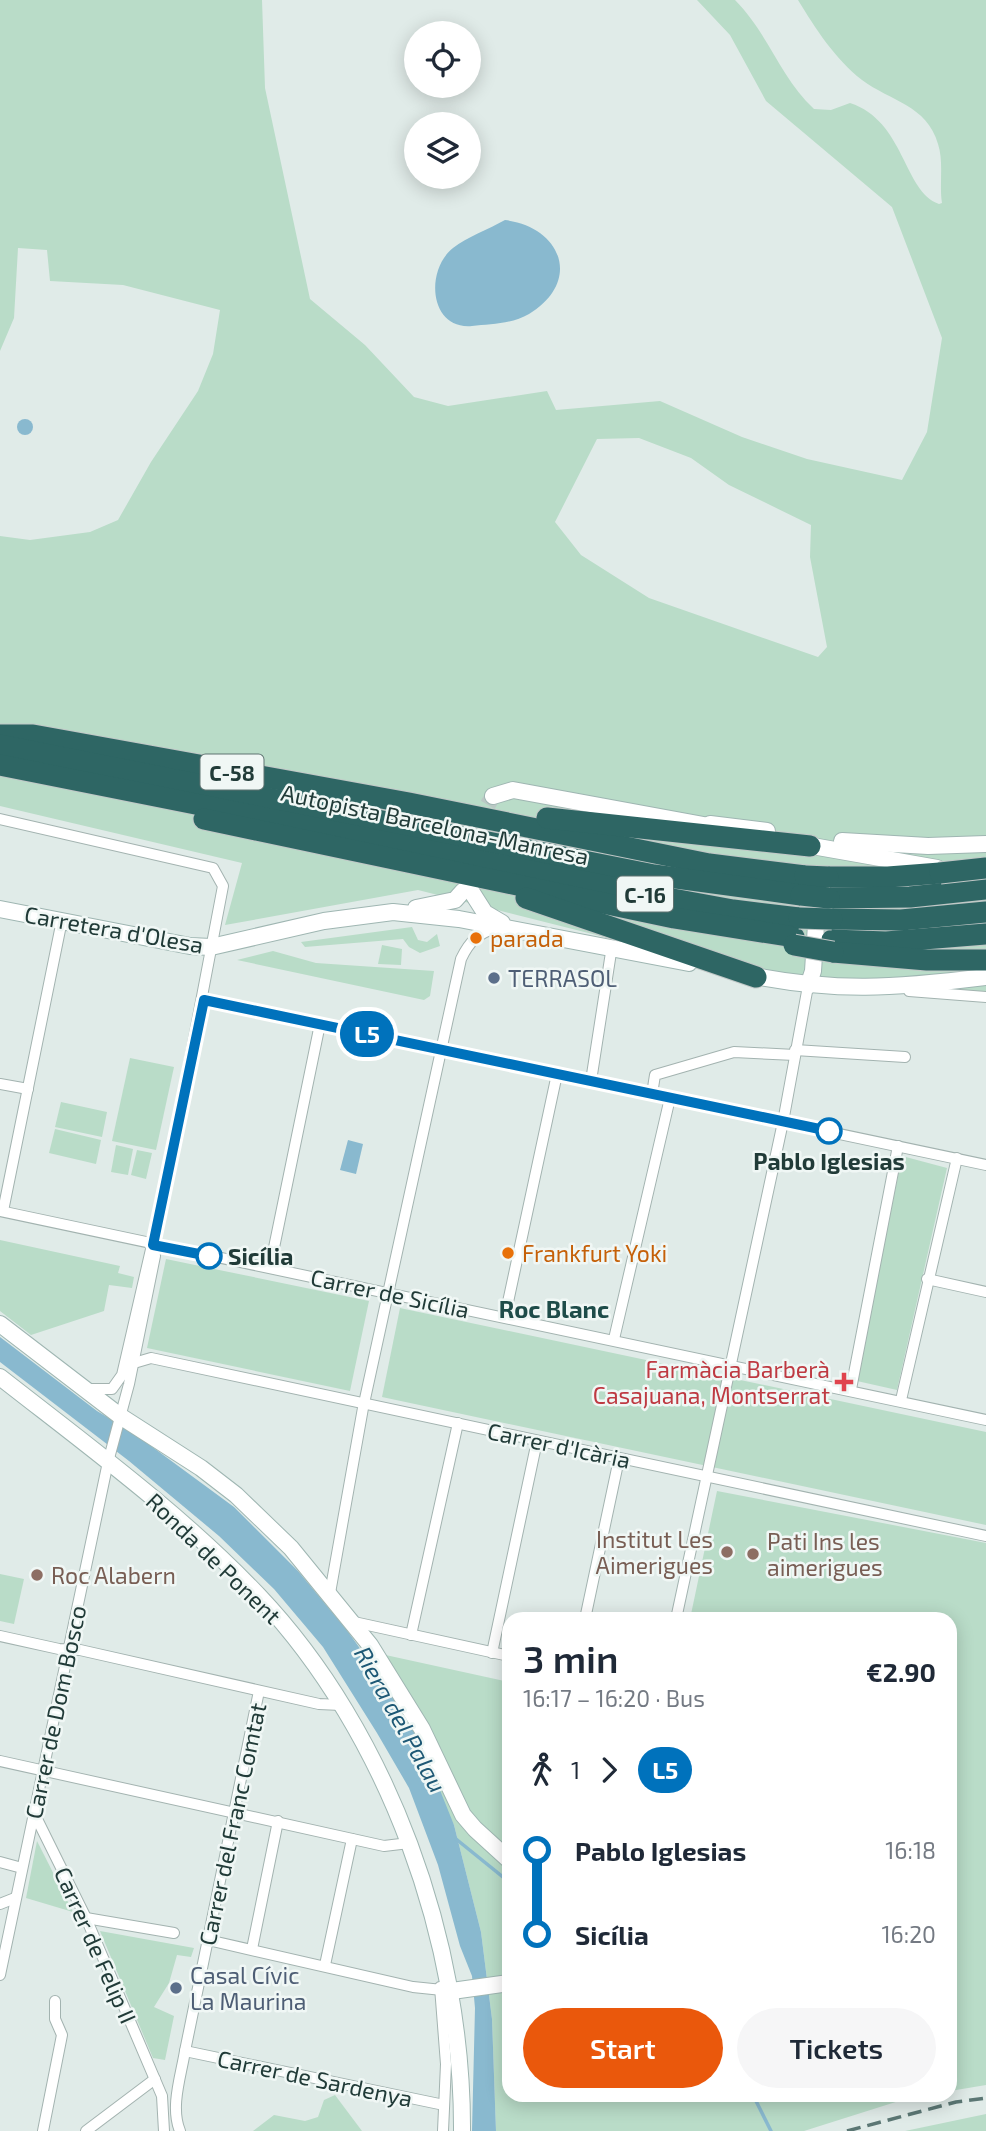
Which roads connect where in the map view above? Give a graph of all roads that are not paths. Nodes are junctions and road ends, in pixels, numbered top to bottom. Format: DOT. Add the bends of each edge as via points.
graph roads {
  1 [pos="0,736"];
  2 [pos="0,745"];
  3 [pos="0,765"];
  4 [pos="0,774"];
  5 [pos="493,796"];
  6 [pos="409,803"];
  7 [pos="0,819"];
  8 [pos="691,821"];
  9 [pos="986,844"];
  10 [pos="810,846"];
  11 [pos="985,882"];
  12 [pos="470,886"];
  13 [pos="803,886"];
  14 [pos="829,887"];
  15 [pos="0,909"];
  16 [pos="393,912"];
  17 [pos="986,912"];
  18 [pos="62,920"];
  19 [pos="500,926"];
  20 [pos="516,929"];
  21 [pos="796,933"];
  22 [pos="986,934"];
  23 [pos="828,942"];
  24 [pos="612,946"];
  25 [pos="211,947"];
  26 [pos="986,960"];
  27 [pos="756,976"];
  28 [pos="986,976"];
  29 [pos="782,981"];
  30 [pos="808,986"];
  31 [pos="867,989"];
  32 [pos="986,997"];
  33 [pos="204,1000"];
  34 [pos="320,1024"];
  35 [pos="439,1049"];
  36 [pos="795,1052"];
  37 [pos="905,1058"];
  38 [pos="557,1074"];
  39 [pos="591,1081"];
  40 [pos="0,1084"];
  41 [pos="28,1089"];
  42 [pos="652,1094"];
  43 [pos="670,1098"];
  44 [pos="783,1122"];
  45 [pos="898,1146"];
  46 [pos="957,1158"];
  47 [pos="986,1164"];
  48 [pos="2,1211"];
  49 [pos="153,1245"];
  50 [pos="270,1267"];
  51 [pos="928,1279"];
  52 [pos="986,1292"];
  53 [pos="389,1293"];
  54 [pos="505,1316"];
  55 [pos="4,1330"];
  56 [pos="614,1339"];
  57 [pos="134,1363"];
  58 [pos="731,1366"];
  59 [pos="0,1377"];
  60 [pos="89,1389"];
  61 [pos="851,1389"];
  62 [pos="901,1400"];
  63 [pos="364,1403"];
  64 [pos="120,1416"];
  65 [pos="986,1420"];
  66 [pos="458,1423"];
  67 [pos="537,1441"];
  68 [pos="619,1459"];
  69 [pos="108,1462"];
  70 [pos="708,1478"];
  71 [pos="986,1536"];
  72 [pos="331,1593"];
  73 [pos="586,1612"];
  74 [pos="678,1612"];
  75 [pos="354,1622"];
  76 [pos="411,1635"];
  77 [pos="0,1636"];
  78 [pos="68,1648"];
  79 [pos="492,1653"];
  80 [pos="502,1655"];
  81 [pos="259,1691"];
  82 [pos="341,1705"];
  83 [pos="0,1761"];
  84 [pos="43,1771"];
  85 [pos="233,1812"];
  86 [pos="34,1813"];
  87 [pos="278,1822"];
  88 [pos="352,1839"];
  89 [pos="409,1843"];
  90 [pos="502,1854"];
  91 [pos="0,1862"];
  92 [pos="22,1868"];
  93 [pos="15,1898"];
  94 [pos="0,1904"];
  95 [pos="86,1918"];
  96 [pos="174,1933"];
  97 [pos="208,1941"];
  98 [pos="252,1949"];
  99 [pos="325,1965"];
  100 [pos="0,1975"];
  101 [pos="502,1984"];
  102 [pos="446,1991"];
  103 [pos="55,2001"];
  104 [pos="185,2051"];
  105 [pos="155,2078"];
  106 [pos="444,2105"];
  107 [pos="178,2127"];
  108 [pos="44,2131"];
  109 [pos="86,2131"];
  110 [pos="164,2131"];
  111 [pos="443,2131"];
  112 [pos="462,2131"];
  1 -- 6 [label="highway, C-58" via="33,735"];
  2 -- 13 [label="highway, Autopista Barcelona-Manresa / C-16" via="654,875"];
  3 -- 21 [label="highway, Autopista Barcelona-Manresa / C-16" via="678,900"];
  4 -- 12 [label="highway, C-58"];
  5 -- 8 [label="street" via="513,790"];
  6 -- 10 [label="highway, C-58" via="428,801"];
  6 -- 13 [label="highway, C-58"];
  7 -- 25 [label="street, Carrer de Dom Bosco" via="213,868 223,886"];
  8 -- 9 [label="street" via="854,842"];
  8 -- 10 [label="street"];
  10 -- 11 [label="street, C-58" via="950,870"];
  10 -- 23 [label="street"];
  11 -- 14 [label="highway, bridge" via="940,873"];
  11 -- 14 [label="highway, Autopista Barcelona-Manresa / C-16" via="910,897"];
  12 -- 16 [label="street" via="446,903"];
  12 -- 20 [label="street" via="485,913"];
  12 -- 21 [label="highway, C-58" via="756,933"];
  12 -- 27 [label="highway" via="487,885"];
  13 -- 14 [label="highway, Autopista Barcelona-Manresa / C-16, bridge"];
  15 -- 18 [label="street, Carretera d'Olesa"];
  16 -- 19 [label="street"];
  16 -- 25 [label="street, Carretera d'Olesa" via="324,921"];
  17 -- 23 [label="highway, Autopista Barcelona-Manresa / C-16" via="891,920"];
  18 -- 25 [label="street, Carretera d'Olesa"];
  18 -- 41 [label="street"];
  19 -- 20 [label="street"];
  19 -- 35 [label="street" via="480,933 465,950"];
  20 -- 24 [label="street"];
  21 -- 23 [label="highway, Autopista Barcelona-Manresa / C-16, bridge"];
  21 -- 23 [label="highway, bridge"];
  22 -- 23 [label="highway"];
  23 -- 26 [label="highway" via="927,960"];
  23 -- 29 [label="street" via="797,974"];
  23 -- 30 [label="street"];
  24 -- 27 [label="street"];
  24 -- 39 [label="street"];
  25 -- 33 [label="street, Carrer de Dom Bosco"];
  27 -- 29 [label="street"];
  28 -- 31 [label="street"];
  29 -- 30 [label="street"];
  30 -- 31 [label="street"];
  30 -- 36 [label="street"];
  31 -- 32 [label="street"];
  33 -- 34 [label="street"];
  33 -- 49 [label="street, Carrer de Dom Bosco"];
  34 -- 35 [label="street"];
  34 -- 50 [label="street"];
  35 -- 38 [label="street"];
  35 -- 53 [label="street"];
  36 -- 37 [label="street"];
  36 -- 42 [label="street" via="734,1052 706,1058 655,1075"];
  36 -- 44 [label="street"];
  38 -- 39 [label="street"];
  38 -- 54 [label="street"];
  39 -- 42 [label="street"];
  40 -- 41 [label="street"];
  41 -- 48 [label="street"];
  42 -- 43 [label="street"];
  43 -- 44 [label="street"];
  43 -- 56 [label="street"];
  44 -- 45 [label="street"];
  44 -- 58 [label="street"];
  45 -- 46 [label="street"];
  45 -- 61 [label="street"];
  46 -- 47 [label="street"];
  46 -- 51 [label="street"];
  48 -- 49 [label="street, Carrer de Sicília"];
  49 -- 50 [label="street, Carrer de Sicília"];
  49 -- 57 [label="street, Carrer de Dom Bosco" via="155,1256"];
  49 -- 60 [label="street, Carrer de Dom Bosco" via="122,1375 112,1389"];
  50 -- 53 [label="street, Carrer de Sicília"];
  51 -- 52 [label="street"];
  51 -- 62 [label="street"];
  53 -- 54 [label="street, Carrer de Sicília"];
  53 -- 63 [label="street"];
  54 -- 56 [label="street, Carrer de Sicília"];
  55 -- 60 [label="street"];
  56 -- 58 [label="street, Carrer de Sicília"];
  57 -- 63 [label="street, Carrer d'Icària" via="151,1358"];
  57 -- 64 [label="street, Carrer de Dom Bosco"];
  58 -- 61 [label="street, Carrer de Sicília"];
  58 -- 70 [label="street"];
  59 -- 69 [label="street, Ronda de Ponent"];
  60 -- 64 [label="street"];
  61 -- 62 [label="street, Carrer de Sicília"];
  62 -- 65 [label="street, Carrer de Sicília"];
  63 -- 66 [label="street, Carrer d'Icària"];
  63 -- 72 [label="street"];
  64 -- 69 [label="street, Carrer de Dom Bosco"];
  64 -- 72 [label="street" via="236,1495"];
  66 -- 67 [label="street, Carrer d'Icària"];
  66 -- 76 [label="street"];
  67 -- 68 [label="street, Carrer d'Icària"];
  67 -- 79 [label="street"];
  68 -- 70 [label="street, Carrer d'Icària"];
  68 -- 73 [label="street"];
  69 -- 78 [label="street, Carrer de Dom Bosco"];
  69 -- 82 [label="street, Ronda de Ponent" via="198,1537 260,1597 306,1651"];
  70 -- 71 [label="street, Carrer d'Icària"];
  70 -- 74 [label="street"];
  72 -- 75 [label="street"];
  75 -- 76 [label="street"];
  75 -- 90 [label="street" via="422,1730 458,1808"];
  76 -- 79 [label="street"];
  77 -- 78 [label="street"];
  78 -- 81 [label="street"];
  78 -- 84 [label="street, Carrer de Dom Bosco"];
  79 -- 80 [label="street"];
  81 -- 82 [label="street"];
  81 -- 85 [label="street, Carrer del Franc Comtat"];
  82 -- 89 [label="street, Ronda de Ponent" via="384,1784"];
  83 -- 84 [label="street"];
  84 -- 85 [label="street"];
  84 -- 86 [label="street, Carrer de Dom Bosco"];
  85 -- 87 [label="street"];
  85 -- 97 [label="street, Carrer del Franc Comtat"];
  86 -- 92 [label="street, Carrer de Dom Bosco"];
  86 -- 95 [label="street, Carrer de Felip II"];
  87 -- 88 [label="street"];
  87 -- 98 [label="street"];
  88 -- 89 [label="street" via="384,1846"];
  88 -- 99 [label="street"];
  89 -- 102 [label="street, Ronda de Ponent" via="438,1938"];
  91 -- 92 [label="street"];
  92 -- 93 [label="street, Carrer de Dom Bosco"];
  93 -- 94 [label="street"];
  93 -- 100 [label="street, Carrer de Dom Bosco"];
  95 -- 96 [label="street"];
  95 -- 105 [label="street, Carrer de Felip II"];
  97 -- 98 [label="street"];
  97 -- 104 [label="street, Carrer del Franc Comtat"];
  98 -- 99 [label="street"];
  99 -- 102 [label="street"];
  101 -- 102 [label="street"];
  102 -- 106 [label="street"];
  102 -- 112 [label="street, Ronda de Ponent" via="459,2047"];
  103 -- 108 [label="street" via="55,2019 62,2035"];
  104 -- 106 [label="street, Carrer de Sardenya"];
  104 -- 107 [label="street, Carrer del Franc Comtat"];
  105 -- 109 [label="street"];
  105 -- 110 [label="street" via="162,2096"];
  106 -- 111 [label="street"];
}
